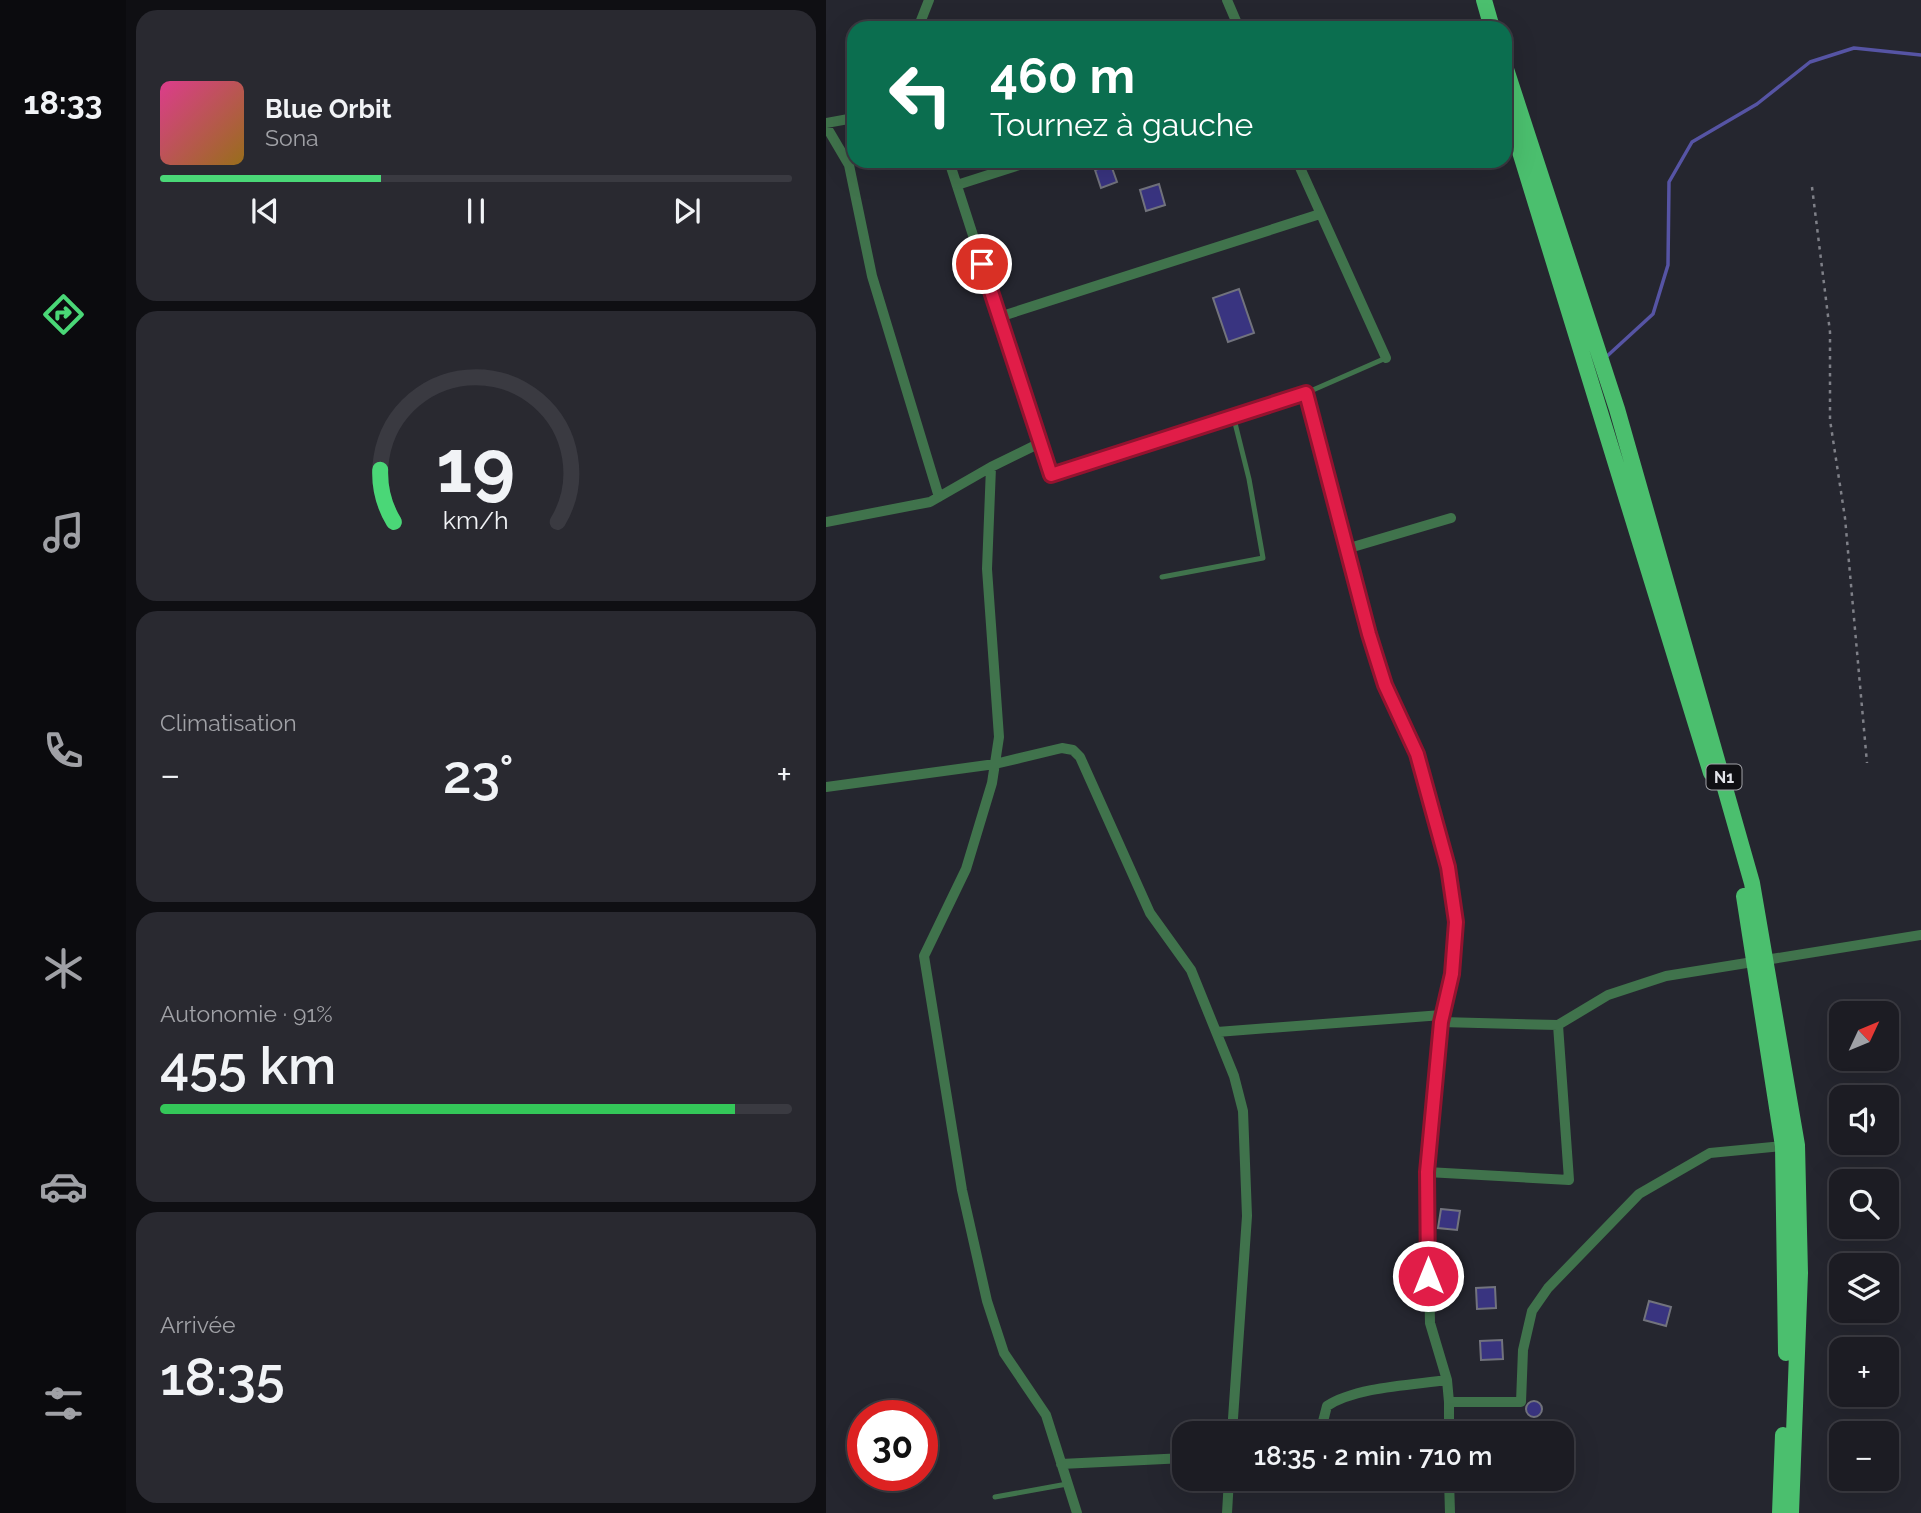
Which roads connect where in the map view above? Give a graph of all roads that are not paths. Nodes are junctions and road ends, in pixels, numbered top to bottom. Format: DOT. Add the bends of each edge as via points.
graph roads {
  1 [pos="929,0"];
  2 [pos="1227,0"];
  3 [pos="1474,0"];
  4 [pos="1484,0"];
  5 [pos="921,21"];
  6 [pos="1237,21"];
  7 [pos="1480,21"];
  8 [pos="1490,21"];
  9 [pos="1512,91"];
  10 [pos="847,120"];
  11 [pos="1512,123"];
  12 [pos="826,125"];
  13 [pos="847,162"];
  14 [pos="850,168"];
  15 [pos="951,168"];
  16 [pos="1009,168"];
  17 [pos="1300,168"];
  18 [pos="957,184"];
  19 [pos="1320,214"];
  20 [pos="1553,237"];
  21 [pos="999,317"];
  22 [pos="1386,358"];
  23 [pos="1306,393"];
  24 [pos="1233,415"];
  25 [pos="1040,443"];
  26 [pos="991,467"];
  27 [pos="939,496"];
  28 [pos="1451,518"];
  29 [pos="826,522"];
  30 [pos="1346,548"];
  31 [pos="1163,577"];
  32 [pos="995,764"];
  33 [pos="826,787"];
  34 [pos="1921,935"];
  35 [pos="1761,960"];
  36 [pos="1441,1019"];
  37 [pos="1558,1025"];
  38 [pos="1217,1032"];
  39 [pos="1783,1146"];
  40 [pos="1427,1172"];
  41 [pos="1447,1380"];
  42 [pos="1449,1402"];
  43 [pos="1233,1421"];
  44 [pos="1323,1421"];
  45 [pos="1449,1421"];
  46 [pos="1172,1459"];
  47 [pos="1061,1464"];
  48 [pos="1786,1483"];
  49 [pos="1067,1484"];
  50 [pos="1228,1491"];
  51 [pos="1449,1491"];
  52 [pos="995,1497"];
  53 [pos="1077,1513"];
  54 [pos="1227,1513"];
  55 [pos="1450,1513"];
  56 [pos="1780,1513"];
  57 [pos="1791,1513"];
  1 -- 5 [label="street"];
  2 -- 6 [label="street"];
  3 -- 7 [label="main road"];
  4 -- 8 [label="main road"];
  9 -- 20 [label="main road, N1"];
  10 -- 12 [label="street"];
  11 -- 20 [label="main road, N1"];
  12 -- 13 [label="street"];
  14 -- 27 [label="street" via="872,276"];
  15 -- 18 [label="street"];
  16 -- 18 [label="street"];
  17 -- 19 [label="street"];
  18 -- 21 [label="street"];
  19 -- 21 [label="street"];
  19 -- 22 [label="street"];
  20 -- 35 [label="main road, N1" via="1727,823"];
  21 -- 25 [label="street"];
  22 -- 23 [label="lane"];
  23 -- 24 [label="street"];
  23 -- 30 [label="street"];
  24 -- 25 [label="street" via="1051,475"];
  24 -- 31 [label="lane" via="1263,558"];
  25 -- 26 [label="street"];
  26 -- 27 [label="street"];
  26 -- 32 [label="street" via="987,569 998,708"];
  27 -- 29 [label="street" via="930,502"];
  28 -- 30 [label="street"];
  30 -- 36 [label="street" via="1377,659 1417,754 1448,867 1456,922 1452,974"];
  32 -- 33 [label="street"];
  32 -- 38 [label="street" via="1062,748 1080,757 1150,914 1191,970"];
  32 -- 47 [label="street" via="966,869 925,956 961,1190 987,1301 1004,1353 1046,1415"];
  34 -- 35 [label="street"];
  35 -- 37 [label="street" via="1666,976 1608,995"];
  35 -- 39 [label="main road, N1"];
  35 -- 48 [label="main road, N1" via="1797,1145 1801,1273"];
  36 -- 37 [label="street"];
  36 -- 38 [label="street"];
  36 -- 40 [label="street"];
  37 -- 40 [label="street" via="1569,1180"];
  38 -- 43 [label="street" via="1243,1111 1247,1216"];
  39 -- 42 [label="street" via="1710,1153 1639,1194 1548,1288 1532,1311 1523,1350 1521,1402"];
  39 -- 48 [label="main road, N1"];
  40 -- 41 [label="street" via="1430,1323"];
  41 -- 42 [label="street"];
  41 -- 44 [label="street" via="1338,1399 1327,1406"];
  42 -- 45 [label="street"];
  46 -- 47 [label="street"];
  47 -- 49 [label="street"];
  48 -- 56 [label="main road, N1"];
  48 -- 57 [label="main road, N1"];
  49 -- 52 [label="lane"];
  49 -- 53 [label="street"];
  50 -- 54 [label="street"];
  51 -- 55 [label="street"];
}
